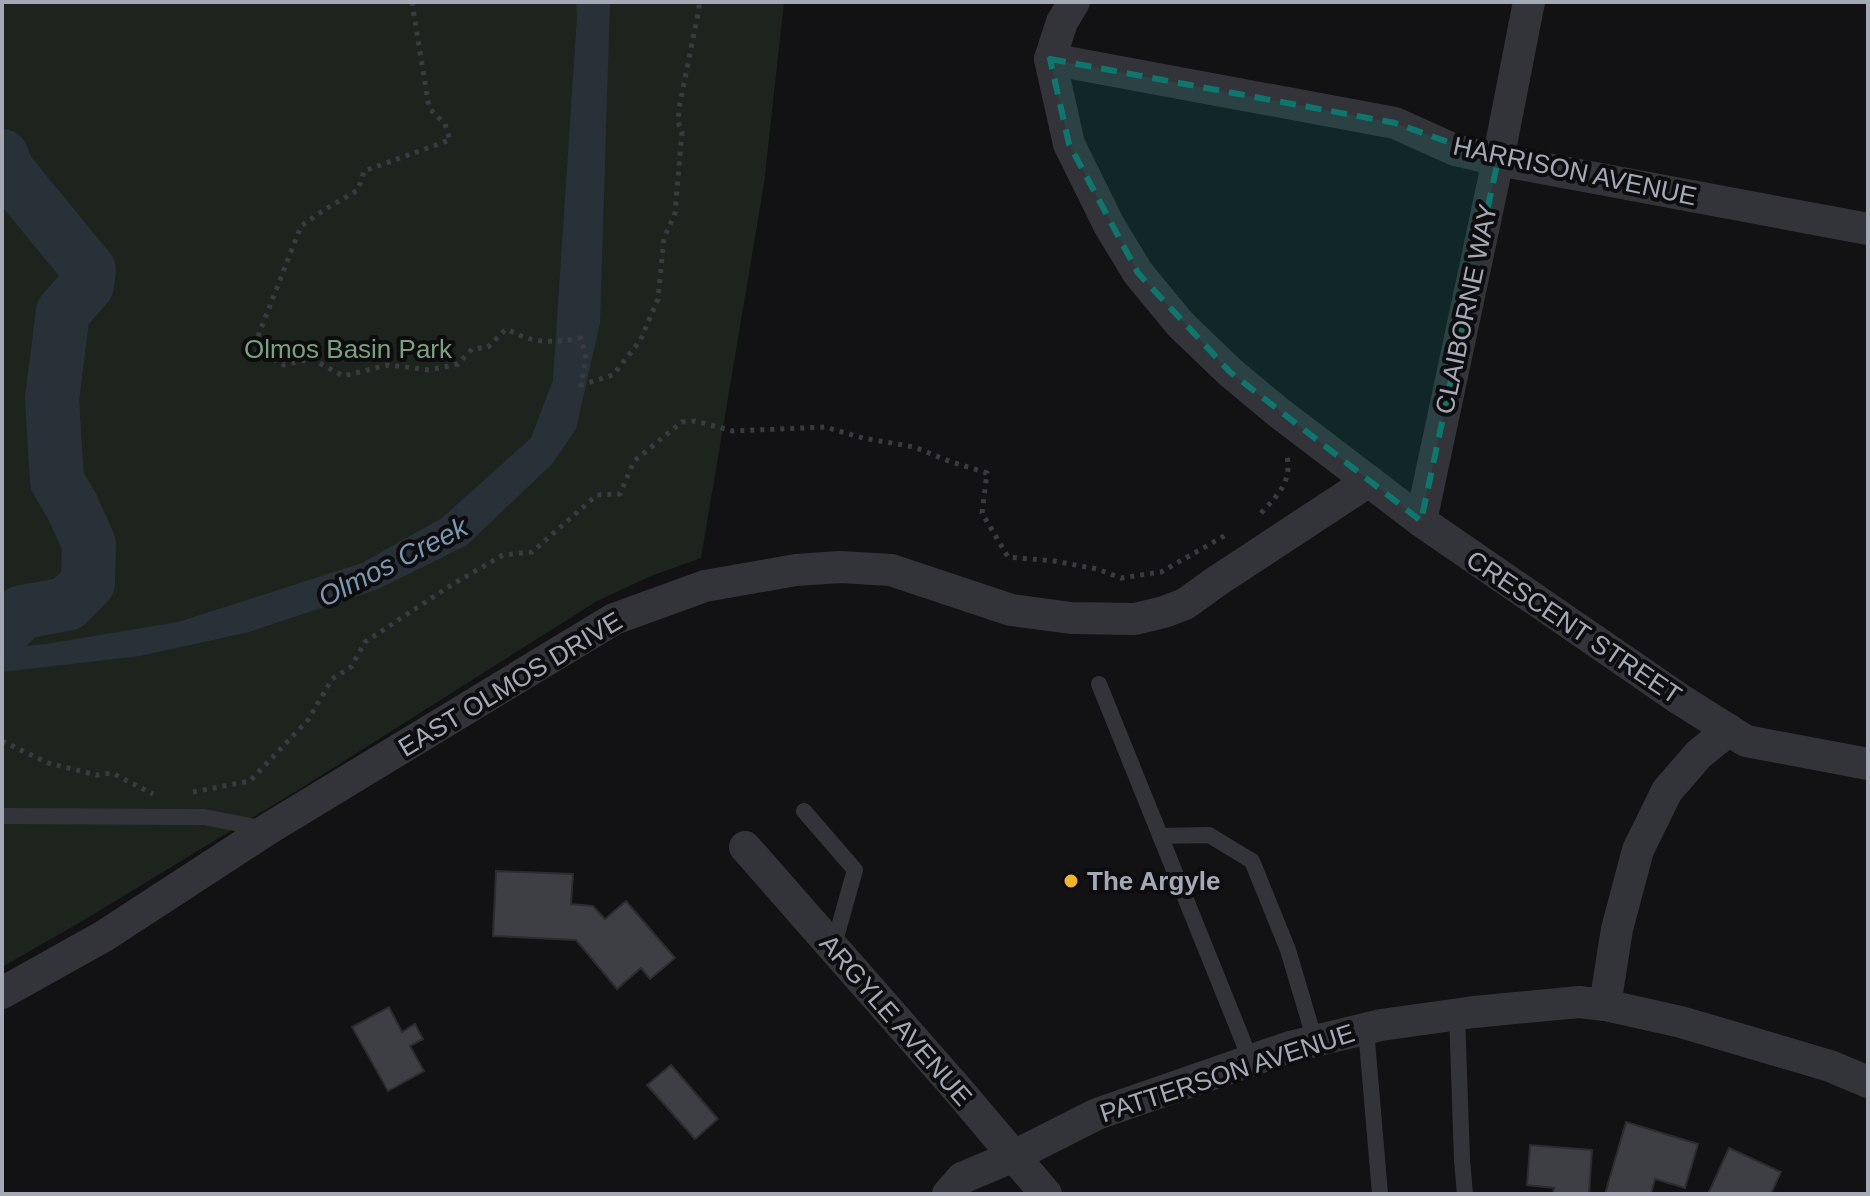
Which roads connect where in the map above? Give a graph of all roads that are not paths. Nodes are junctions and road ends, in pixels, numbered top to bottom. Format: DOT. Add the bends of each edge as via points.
graph roads {
  1 [pos="1074,2"];
  2 [pos="1529,2"];
  3 [pos="1050,59"];
  4 [pos="1498,160"];
  5 [pos="1868,229"];
  6 [pos="1369,481"];
  7 [pos="1421,521"];
  8 [pos="1099,684"];
  9 [pos="1729,730"];
  10 [pos="1868,764"];
  11 [pos="804,811"];
  12 [pos="2,816"];
  13 [pos="268,829"];
  14 [pos="1160,836"];
  15 [pos="745,847"];
  16 [pos="833,948"];
  17 [pos="2,993"];
  18 [pos="1605,1005"];
  19 [pos="1457,1014"];
  20 [pos="1366,1029"];
  21 [pos="1315,1041"];
  22 [pos="1251,1061"];
  23 [pos="1868,1082"];
  24 [pos="1014,1156"];
  25 [pos="948,1194"];
  26 [pos="1046,1194"];
  27 [pos="1380,1194"];
  28 [pos="1465,1194"];
  1 -- 3 [label="street"];
  2 -- 4 [label="street, CLAIBORNE WAY"];
  3 -- 4 [label="street, HARRISON AVENUE" via="1395,123 1455,150"];
  3 -- 6 [label="street" via="1069,144 1138,273 1230,372"];
  4 -- 5 [label="street, HARRISON AVENUE"];
  4 -- 7 [label="street, CLAIBORNE WAY"];
  6 -- 7 [label="street, CRESCENT STREET"];
  6 -- 13 [label="street, EAST OLMOS DRIVE" via="1185,604 1135,619 1011,610 891,570 796,570 705,586 614,619"];
  7 -- 9 [label="street, CRESCENT STREET"];
  8 -- 14 [label="lane"];
  9 -- 10 [label="street, CRESCENT STREET" via="1746,741"];
  9 -- 18 [label="street" via="1667,791 1638,850 1617,929"];
  11 -- 16 [label="lane" via="855,870"];
  12 -- 13 [label="lane" via="204,817"];
  13 -- 17 [label="street, EAST OLMOS DRIVE" via="104,936"];
  14 -- 21 [label="lane" via="1209,835 1252,861 1288,950"];
  14 -- 22 [label="lane"];
  15 -- 16 [label="street, ARGYLE AVENUE"];
  16 -- 24 [label="street, ARGYLE AVENUE"];
  18 -- 19 [label="street, PATTERSON AVENUE" via="1579,1002"];
  18 -- 23 [label="street, PATTERSON AVENUE" via="1681,1022"];
  19 -- 20 [label="street, PATTERSON AVENUE"];
  19 -- 28 [label="lane"];
  20 -- 21 [label="street, PATTERSON AVENUE"];
  20 -- 27 [label="lane"];
  21 -- 22 [label="street, PATTERSON AVENUE"];
  22 -- 24 [label="street, PATTERSON AVENUE" via="1097,1114"];
  24 -- 25 [label="street, PATTERSON AVENUE" via="962,1178"];
  24 -- 26 [label="street, ARGYLE AVENUE"];
}
